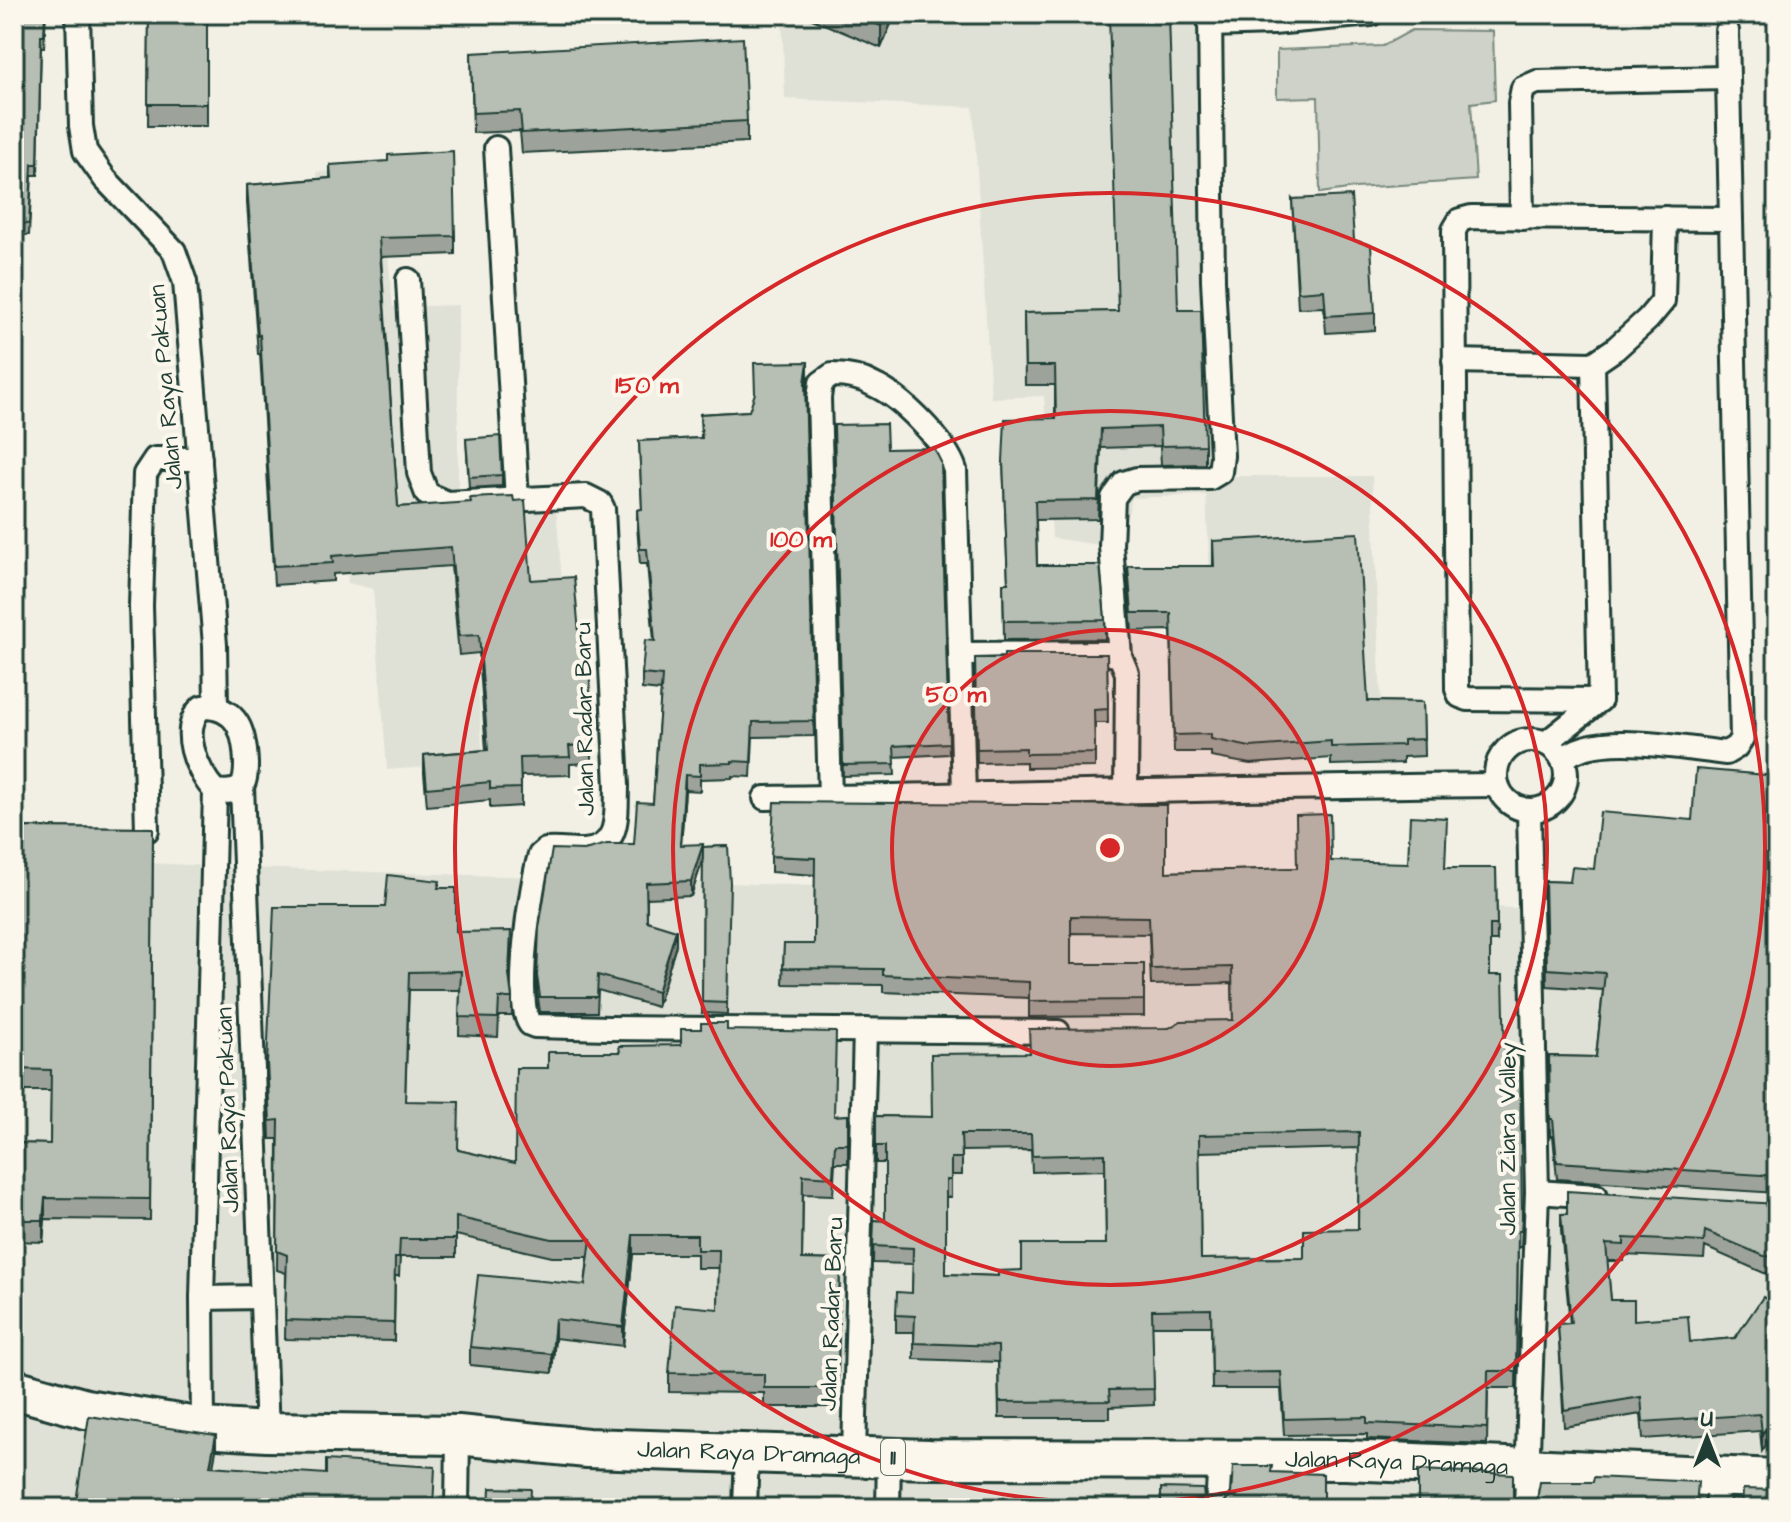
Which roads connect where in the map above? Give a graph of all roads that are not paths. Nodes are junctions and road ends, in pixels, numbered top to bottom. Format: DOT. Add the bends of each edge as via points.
graph roads {
  1 [pos="78,14"];
  2 [pos="1371,14"];
  3 [pos="1210,20"];
  4 [pos="1727,31"];
  5 [pos="1727,78"];
  6 [pos="496,148"];
  7 [pos="1522,218"];
  8 [pos="1665,218"];
  9 [pos="1730,219"];
  10 [pos="408,280"];
  11 [pos="1454,361"];
  12 [pos="1593,364"];
  13 [pos="200,459"];
  14 [pos="517,499"];
  15 [pos="961,654"];
  16 [pos="1120,656"];
  17 [pos="1600,700"];
  18 [pos="209,707"];
  19 [pos="1546,743"];
  20 [pos="1563,760"];
  21 [pos="1497,785"];
  22 [pos="242,786"];
  23 [pos="215,791"];
  24 [pos="1126,793"];
  25 [pos="964,796"];
  26 [pos="830,797"];
  27 [pos="765,798"];
  28 [pos="1529,810"];
  29 [pos="147,830"];
  30 [pos="865,1030"];
  31 [pos="1075,1032"];
  32 [pos="1537,1192"];
  33 [pos="1612,1197"];
  34 [pos="261,1297"];
  35 [pos="202,1298"];
  36 [pos="14,1389"];
  37 [pos="203,1428"];
  38 [pos="267,1432"];
  39 [pos="458,1435"];
  40 [pos="747,1451"];
  41 [pos="871,1456"];
  42 [pos="1220,1459"];
  43 [pos="1526,1467"];
  44 [pos="1777,1479"];
  45 [pos="1719,1492"];
  46 [pos="457,1508"];
  47 [pos="745,1508"];
  48 [pos="888,1508"];
  49 [pos="1217,1508"];
  50 [pos="1526,1508"];
  1 -- 13 [label="street, Jalan Raya Pakuan" via="85,151 174,251 185,282"];
  2 -- 3 [label="street" via="1273,23"];
  3 -- 16 [label="street" via="1220,472 1210,478 1137,479 1124,483 1113,498 1111,546"];
  4 -- 5 [label="street"];
  5 -- 7 [label="street" via="1537,82 1523,88"];
  5 -- 9 [label="street"];
  6 -- 14 [label="street"];
  7 -- 8 [label="street"];
  7 -- 11 [label="street" via="1471,217 1460,220 1454,230"];
  8 -- 9 [label="street"];
  8 -- 12 [label="street" via="1663,301 1633,334"];
  9 -- 20 [label="street" via="1742,738 1726,753 1610,744 1576,749"];
  10 -- 14 [label="street, Jalan Radar Baru" via="422,485 427,494 447,503"];
  11 -- 12 [label="street"];
  11 -- 17 [label="street" via="1460,696"];
  12 -- 17 [label="street"];
  13 -- 18 [label="street, Jalan Raya Pakuan" via="215,645"];
  13 -- 29 [label="street" via="155,459 145,474 141,606"];
  14 -- 30 [label="street, Jalan Radar Baru" via="586,496 603,509 617,786 615,824 603,847 546,850 540,855 526,917 526,1020 535,1026"];
  15 -- 16 [label="street"];
  15 -- 25 [label="street"];
  15 -- 26 [label="street" via="952,460 931,432 876,385 842,375 826,377 819,398"];
  16 -- 24 [label="street" via="1127,673"];
  17 -- 19 [label="street"];
  18 -- 22 [label="street" via="229,713 245,739"];
  18 -- 23 [label="street" via="195,713 192,721 194,750 196,765"];
  19 -- 20 [label="street"];
  19 -- 21 [label="street" via="1525,740 1509,748 1498,763"];
  20 -- 28 [label="street" via="1562,793 1550,805"];
  21 -- 24 [label="street"];
  21 -- 28 [label="street" via="1508,802"];
  22 -- 23 [label="street"];
  22 -- 34 [label="street, Jalan Raya Pakuan"];
  23 -- 35 [label="street, Jalan Raya Pakuan"];
  24 -- 25 [label="street"];
  25 -- 26 [label="street"];
  26 -- 27 [label="street"];
  28 -- 32 [label="street, Jalan Ziara Valley"];
  30 -- 31 [label="street, Jalan Radar Baru"];
  30 -- 41 [label="street, Jalan Radar Baru"];
  32 -- 33 [label="street"];
  32 -- 43 [label="street, Jalan Ziara Valley"];
  34 -- 35 [label="street"];
  34 -- 38 [label="street, Jalan Raya Pakuan"];
  35 -- 37 [label="street, Jalan Raya Pakuan"];
  36 -- 37 [label="highway, Jalan Raya Dramaga / 11" via="86,1409"];
  37 -- 38 [label="highway, Jalan Raya Dramaga / 11"];
  38 -- 39 [label="highway, Jalan Raya Dramaga / 11"];
  39 -- 40 [label="highway, Jalan Raya Dramaga / 11" via="587,1448"];
  39 -- 46 [label="street"];
  40 -- 41 [label="highway, Jalan Raya Dramaga / 11"];
  40 -- 47 [label="street"];
  41 -- 42 [label="highway, Jalan Raya Dramaga / 11"];
  41 -- 48 [label="street, Jalan Radar Baru"];
  42 -- 43 [label="highway, Jalan Raya Dramaga / 11"];
  42 -- 49 [label="street"];
  43 -- 45 [label="highway, Jalan Raya Dramaga / 11"];
  43 -- 50 [label="street, Jalan Ziara Valley"];
  44 -- 45 [label="highway, Jalan Raya Dramaga / 11"];
}
